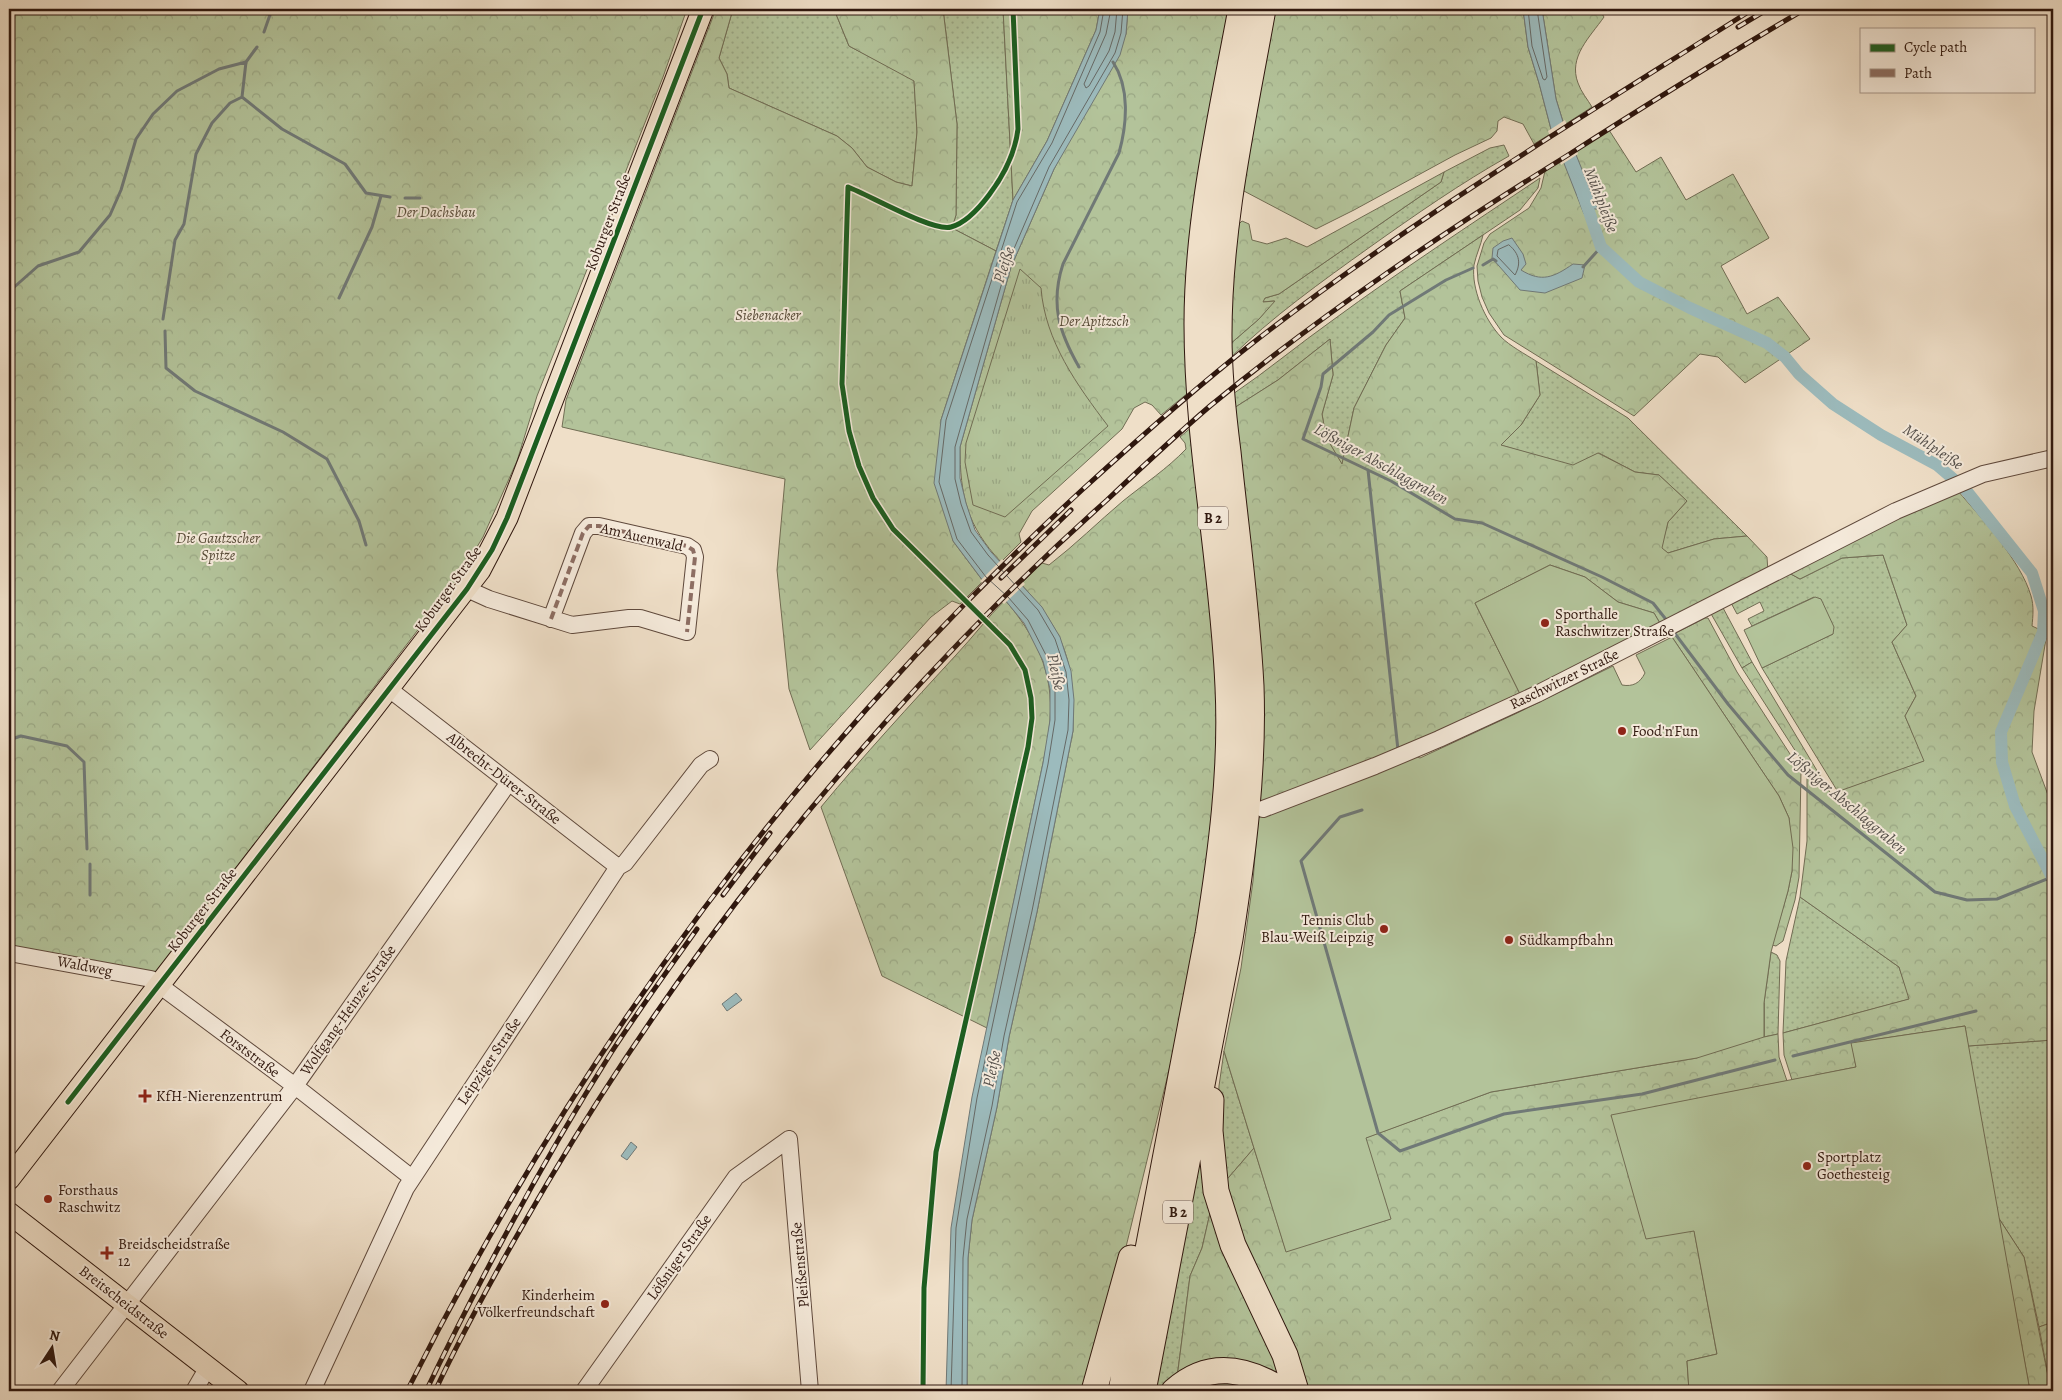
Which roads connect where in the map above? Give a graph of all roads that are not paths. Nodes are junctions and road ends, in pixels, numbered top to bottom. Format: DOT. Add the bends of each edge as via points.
graph roads {
  1 [pos="703,9"];
  2 [pos="1241,9"];
  3 [pos="1263,9"];
  4 [pos="2053,458"];
  5 [pos="467,589"];
  6 [pos="551,619"];
  7 [pos="389,689"];
  8 [pos="710,759"];
  9 [pos="509,782"];
  10 [pos="1263,809"];
  11 [pos="618,867"];
  12 [pos="9,953"];
  13 [pos="160,984"];
  14 [pos="1212,1032"];
  15 [pos="294,1086"];
  16 [pos="789,1139"];
  17 [pos="412,1178"];
  18 [pos="9,1179"];
  19 [pos="1161,1186"];
  20 [pos="9,1213"];
  21 [pos="127,1304"];
  22 [pos="208,1367"];
  23 [pos="60,1391"];
  24 [pos="194,1391"];
  25 [pos="238,1391"];
  26 [pos="312,1391"];
  27 [pos="584,1391"];
  28 [pos="810,1391"];
  29 [pos="1094,1391"];
  30 [pos="1121,1391"];
  31 [pos="1143,1391"];
  32 [pos="1174,1391"];
  33 [pos="1283,1391"];
  34 [pos="1296,1391"];
  1 -- 5 [label="main road, Koburger Straße" via="507,518 492,550"];
  2 -- 19 [label="highway, B 2" via="1210,178 1199,271 1197,321 1198,372 1228,688 1226,792 1208,934"];
  3 -- 14 [label="highway, B 2" via="1229,205 1219,318 1222,402 1246,621 1251,716 1247,812 1240,873"];
  4 -- 10 [label="street, Raschwitzer Straße" via="1973,478 1896,511 1537,694 1375,766"];
  5 -- 6 [label="street, Am Auenwald" via="489,600"];
  5 -- 7 [label="main road, Koburger Straße"];
  6 -- 6 [label="street, Am Auenwald" via="578,625 640,618 687,632 696,557 693,550 687,546 589,526 583,533"];
  7 -- 9 [label="street, Albrecht-Dürer-Straße"];
  7 -- 13 [label="main road, Koburger Straße"];
  8 -- 11 [label="street, Leipziger Straße" via="701,765 624,865"];
  9 -- 11 [label="street, Albrecht-Dürer-Straße"];
  9 -- 15 [label="street, Wolfgang-Heinze-Straße"];
  11 -- 17 [label="street, Leipziger Straße"];
  12 -- 13 [label="street, Waldweg" via="151,979"];
  13 -- 15 [label="street, Forststraße"];
  13 -- 18 [label="main road, Koburger Straße"];
  14 -- 31 [label="highway, B 2"];
  14 -- 34 [label="highway" via="1210,1130 1216,1191 1233,1245 1285,1355"];
  15 -- 17 [label="street, Forststraße"];
  15 -- 21 [label="street, Wolfgang-Heinze-Straße"];
  16 -- 27 [label="street, Lößniger Straße" via="736,1177"];
  16 -- 28 [label="street, Pleißenstraße"];
  17 -- 26 [label="street, Leipziger Straße"];
  19 -- 29 [label="highway" via="1134,1247"];
  19 -- 30 [label="highway, B 2"];
  20 -- 21 [label="main road, Breitscheidstraße"];
  21 -- 22 [label="main road, Breitscheidstraße"];
  21 -- 23 [label="street, Wolfgang-Heinze-Straße"];
  22 -- 24 [label="street"];
  22 -- 25 [label="main road, Breitscheidstraße"];
  32 -- 33 [label="highway" via="1201,1374 1218,1371 1252,1375"];
}
